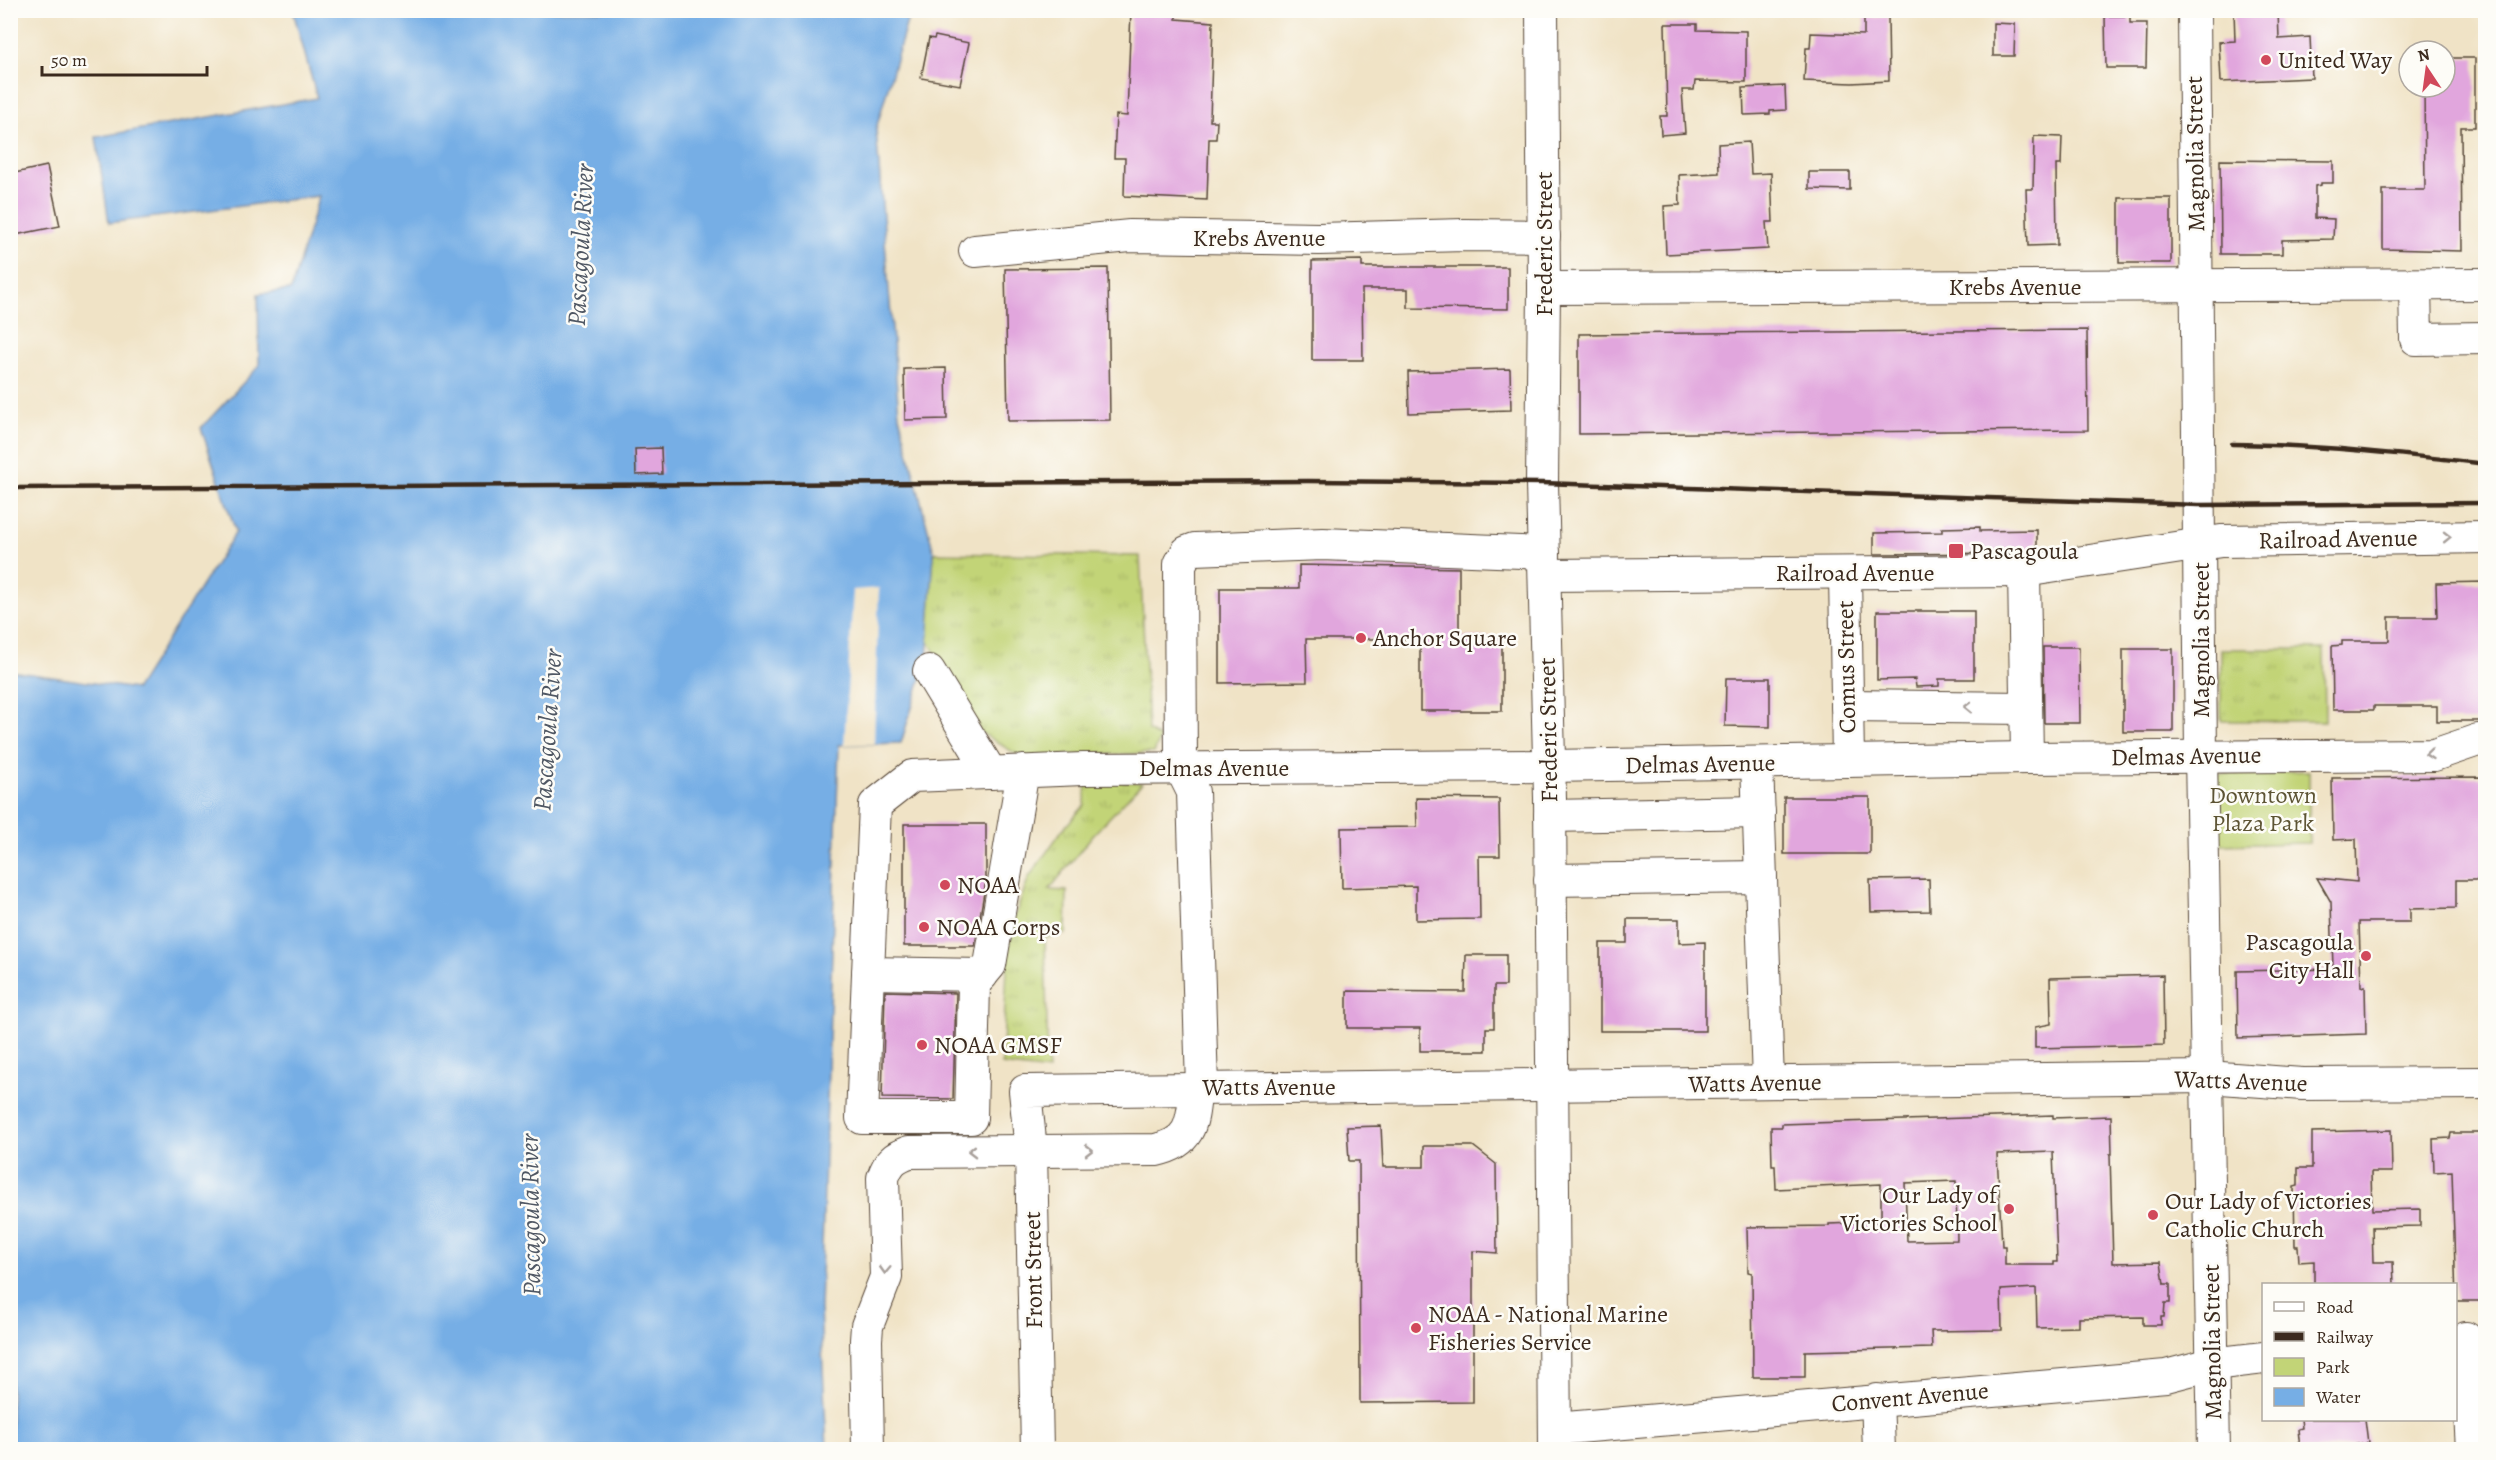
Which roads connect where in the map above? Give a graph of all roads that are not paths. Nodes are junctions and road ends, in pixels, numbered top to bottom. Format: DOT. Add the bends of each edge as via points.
graph roads {
  1 [pos="1542,10"];
  2 [pos="2194,10"];
  3 [pos="1544,236"];
  4 [pos="975,251"];
  5 [pos="2486,284"];
  6 [pos="2415,285"];
  7 [pos="2197,287"];
  8 [pos="1544,288"];
  9 [pos="2486,338"];
  10 [pos="2486,537"];
  11 [pos="2200,543"];
  12 [pos="1545,564"];
  13 [pos="2024,571"];
  14 [pos="1845,573"];
  15 [pos="929,671"];
  16 [pos="1847,706"];
  17 [pos="2026,708"];
  18 [pos="2486,740"];
  19 [pos="2201,756"];
  20 [pos="2027,758"];
  21 [pos="1848,761"];
  22 [pos="1757,763"];
  23 [pos="1549,766"];
  24 [pos="1181,768"];
  25 [pos="1023,771"];
  26 [pos="991,773"];
  27 [pos="1759,812"];
  28 [pos="1550,816"];
  29 [pos="1761,877"];
  30 [pos="1550,880"];
  31 [pos="868,972"];
  32 [pos="982,975"];
  33 [pos="2208,1077"];
  34 [pos="1767,1082"];
  35 [pos="2486,1083"];
  36 [pos="1552,1085"];
  37 [pos="1199,1087"];
  38 [pos="1025,1091"];
  39 [pos="1031,1150"];
  40 [pos="2469,1338"];
  41 [pos="2262,1358"];
  42 [pos="2212,1364"];
  43 [pos="1877,1400"];
  44 [pos="1555,1439"];
  45 [pos="868,1449"];
  46 [pos="1036,1449"];
  47 [pos="1879,1449"];
  48 [pos="2214,1449"];
  49 [pos="2472,1449"];
  1 -- 3 [label="street, Frederic Street"];
  2 -- 7 [label="street, Magnolia Street"];
  3 -- 4 [label="street, Krebs Avenue" via="1130,237"];
  3 -- 8 [label="street, Frederic Street"];
  5 -- 6 [label="street, Krebs Avenue"];
  6 -- 7 [label="street, Krebs Avenue"];
  6 -- 9 [label="street" via="2416,339"];
  7 -- 8 [label="street, Krebs Avenue"];
  7 -- 11 [label="street, Magnolia Street"];
  8 -- 12 [label="street, Frederic Street"];
  11 -- 10 [label="street, Railroad Avenue, one-way"];
  11 -- 13 [label="street, Railroad Avenue"];
  11 -- 19 [label="street, Magnolia Street"];
  12 -- 14 [label="street, Railroad Avenue"];
  12 -- 23 [label="street, Frederic Street"];
  12 -- 24 [label="street, Railroad Avenue" via="1323,543 1188,552 1180,564"];
  13 -- 14 [label="street, Railroad Avenue"];
  13 -- 17 [label="street"];
  14 -- 16 [label="street, Comus Street"];
  15 -- 26 [label="street"];
  17 -- 16 [label="street, one-way"];
  16 -- 21 [label="street, Comus Street"];
  17 -- 20 [label="street"];
  18 -- 19 [label="street, Delmas Avenue, one-way" via="2434,754"];
  19 -- 20 [label="street, Delmas Avenue"];
  19 -- 33 [label="street, Magnolia Street"];
  20 -- 21 [label="street, Delmas Avenue"];
  21 -- 22 [label="street, Delmas Avenue"];
  22 -- 23 [label="street, Delmas Avenue"];
  22 -- 27 [label="street"];
  23 -- 24 [label="street, Delmas Avenue"];
  23 -- 28 [label="street, Frederic Street"];
  24 -- 25 [label="street, Delmas Avenue"];
  24 -- 37 [label="street" via="1192,792"];
  25 -- 26 [label="street, Delmas Avenue"];
  25 -- 32 [label="street" via="990,965"];
  26 -- 31 [label="street, Delmas Avenue" via="912,776 875,805"];
  27 -- 28 [label="street"];
  27 -- 29 [label="street"];
  28 -- 30 [label="street, Frederic Street"];
  29 -- 30 [label="street"];
  29 -- 34 [label="street"];
  30 -- 36 [label="street, Frederic Street"];
  31 -- 32 [label="street"];
  31 -- 32 [label="street" via="862,1118 971,1118 974,984"];
  33 -- 34 [label="street, Watts Avenue"];
  33 -- 35 [label="street, Watts Avenue" via="2302,1084"];
  33 -- 42 [label="street, Magnolia Street"];
  34 -- 36 [label="street, Watts Avenue"];
  36 -- 37 [label="street, Watts Avenue"];
  36 -- 44 [label="street, Frederic Street"];
  37 -- 38 [label="street, Watts Avenue"];
  39 -- 37 [label="street, one-way" via="1170,1147 1192,1125"];
  38 -- 39 [label="street, Front Street"];
  39 -- 45 [label="street, one-way" via="909,1152 887,1165 886,1277 867,1326 866,1340"];
  39 -- 46 [label="street, Front Street"];
  40 -- 49 [label="street"];
  41 -- 42 [label="street, Convent Avenue"];
  42 -- 43 [label="street, Convent Avenue" via="2166,1376"];
  42 -- 48 [label="street, Magnolia Street"];
  43 -- 44 [label="street, Convent Avenue"];
  43 -- 47 [label="street"];
}
